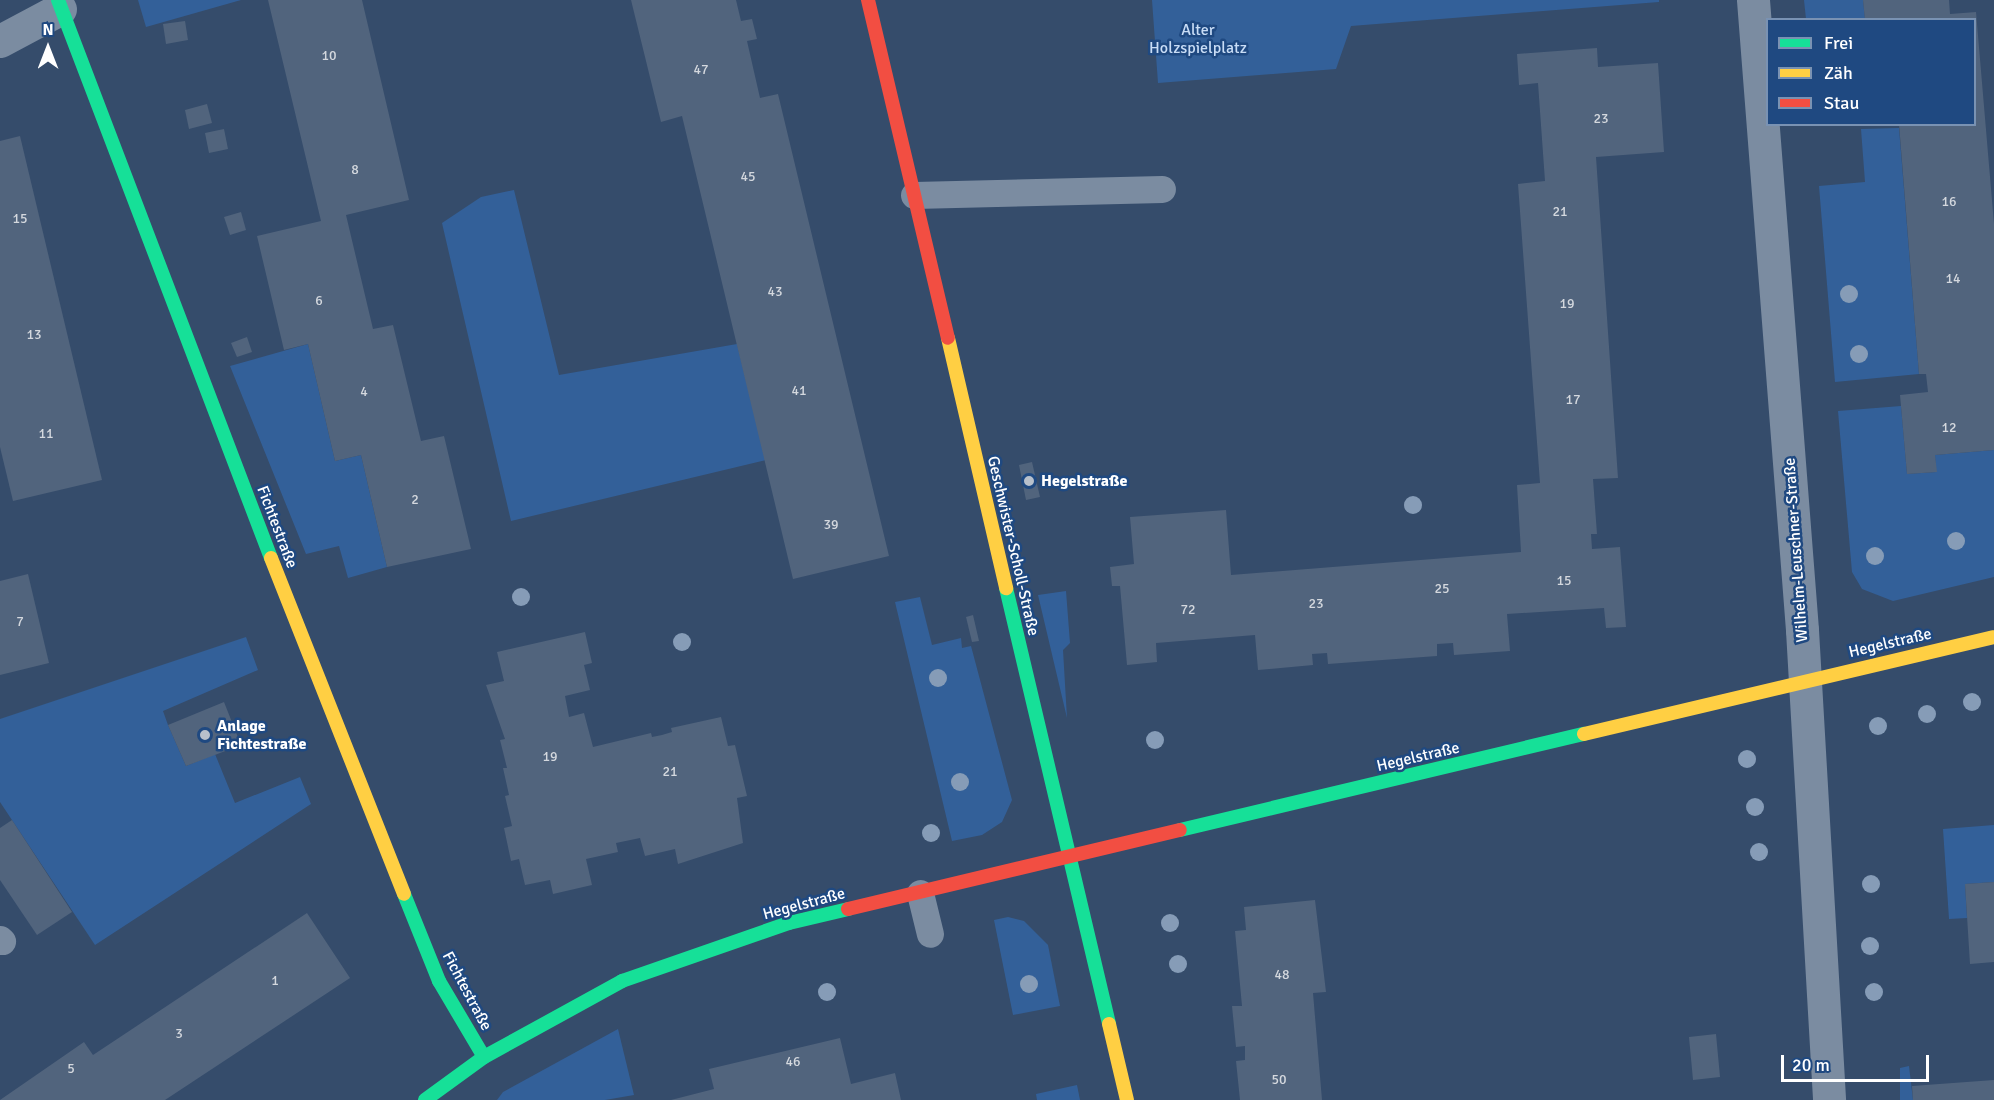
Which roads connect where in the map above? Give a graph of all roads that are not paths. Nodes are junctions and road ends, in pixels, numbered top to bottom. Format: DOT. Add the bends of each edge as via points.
graph roads {
  1 [pos="868,0"];
  2 [pos="1753,0"];
  3 [pos="59,5"];
  4 [pos="0,41"];
  5 [pos="1162,189"];
  6 [pos="914,195"];
  7 [pos="1994,637"];
  8 [pos="1805,680"];
  9 [pos="1072,855"];
  10 [pos="920,893"];
  11 [pos="930,934"];
  12 [pos="484,1057"];
  13 [pos="436,1096"];
  14 [pos="1127,1100"];
  15 [pos="1829,1100"];
  1 -- 6 [label="street, Geschwister-Scholl-Straße"];
  2 -- 8 [label="street, Wilhelm-Leuschner-Straße"];
  3 -- 4 [label="street"];
  3 -- 12 [label="street, Fichtestraße" via="321,690 439,981"];
  5 -- 6 [label="lane"];
  6 -- 9 [label="street, Geschwister-Scholl-Straße"];
  7 -- 8 [label="street, Hegelstraße"];
  8 -- 9 [label="street, Hegelstraße"];
  8 -- 15 [label="street, Wilhelm-Leuschner-Straße"];
  9 -- 10 [label="street, Hegelstraße"];
  9 -- 14 [label="street, Geschwister-Scholl-Straße"];
  10 -- 11 [label="lane"];
  10 -- 12 [label="street, Hegelstraße" via="789,923 622,981"];
  12 -- 13 [label="street, Hegelstraße"];
}
